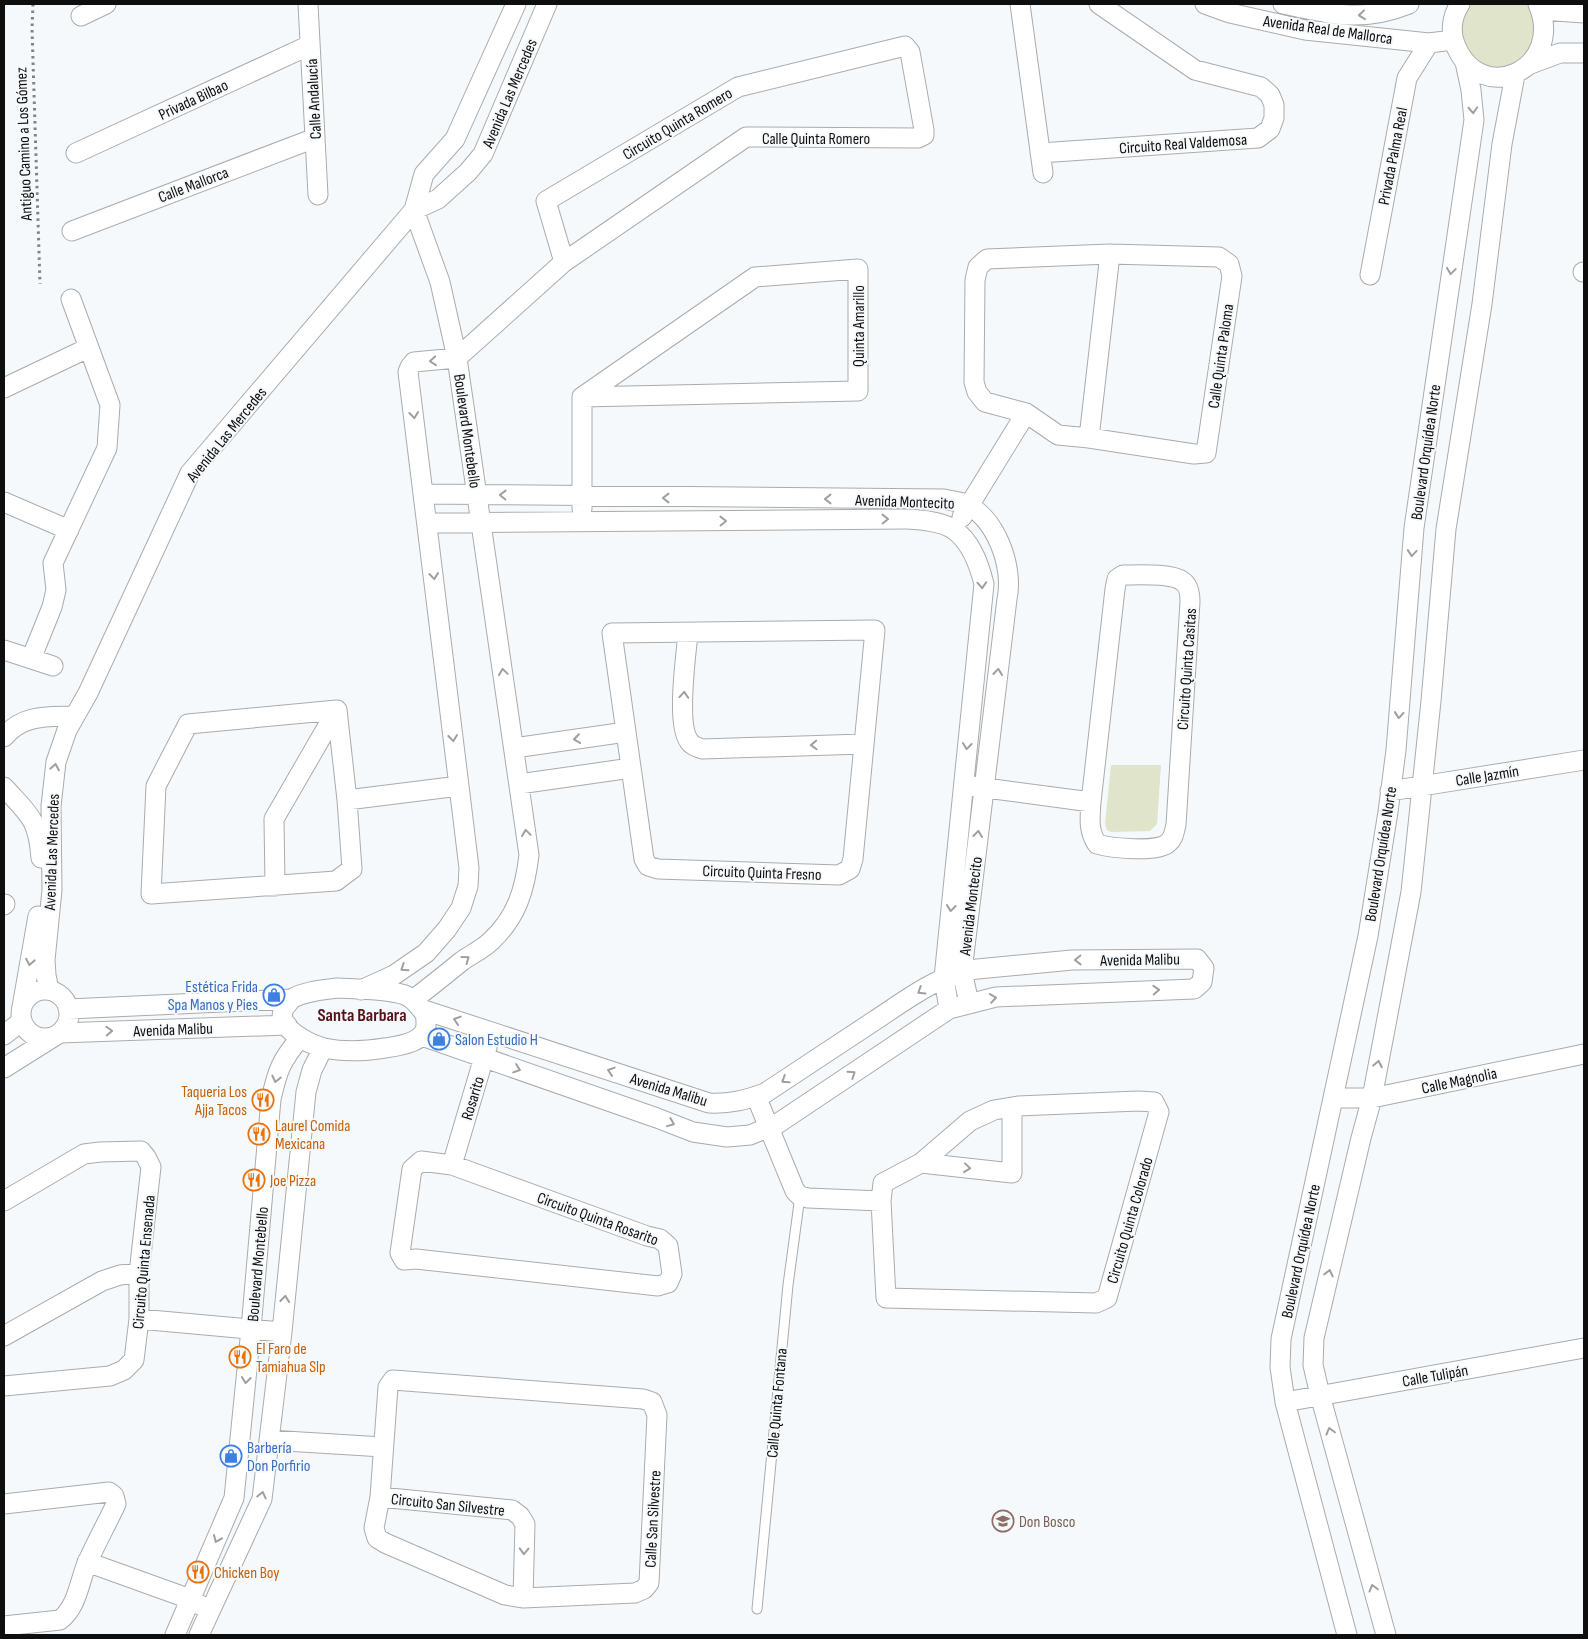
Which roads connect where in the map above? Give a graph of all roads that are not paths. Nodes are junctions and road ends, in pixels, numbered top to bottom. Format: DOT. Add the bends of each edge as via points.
graph roads {
  1 [pos="106,4"];
  2 [pos="308,4"];
  3 [pos="516,4"];
  4 [pos="547,4"];
  5 [pos="1020,4"];
  6 [pos="1099,4"];
  7 [pos="1283,4"];
  8 [pos="1409,4"];
  9 [pos="1460,4"];
  10 [pos="1208,5"];
  11 [pos="1539,7"];
  12 [pos="1584,13"];
  13 [pos="81,16"];
  14 [pos="1453,40"];
  15 [pos="1429,43"];
  16 [pos="310,45"];
  17 [pos="905,46"];
  18 [pos="1584,53"];
  19 [pos="1465,62"];
  20 [pos="1521,70"];
  21 [pos="315,138"];
  22 [pos="76,153"];
  23 [pos="1040,153"];
  24 [pos="1043,173"];
  25 [pos="318,195"];
  26 [pos="414,210"];
  27 [pos="72,231"];
  28 [pos="1110,254"];
  29 [pos="564,262"];
  30 [pos="1370,275"];
  31 [pos="71,299"];
  32 [pos="88,348"];
  33 [pos="457,358"];
  34 [pos="4,388"];
  35 [pos="582,397"];
  36 [pos="1026,413"];
  37 [pos="1089,438"];
  38 [pos="424,494"];
  39 [pos="477,494"];
  40 [pos="582,496"];
  41 [pos="4,502"];
  42 [pos="969,508"];
  43 [pos="582,522"];
  44 [pos="427,523"];
  45 [pos="482,523"];
  46 [pos="953,529"];
  47 [pos="69,530"];
  48 [pos="688,632"];
  49 [pos="4,650"];
  50 [pos="31,659"];
  51 [pos="52,666"];
  52 [pos="337,710"];
  53 [pos="74,716"];
  54 [pos="626,732"];
  55 [pos="4,737"];
  56 [pos="863,744"];
  57 [pos="514,748"];
  58 [pos="1584,760"];
  59 [pos="630,768"];
  60 [pos="519,784"];
  61 [pos="964,785"];
  62 [pos="1422,785"];
  63 [pos="459,786"];
  64 [pos="4,787"];
  65 [pos="984,788"];
  66 [pos="1390,791"];
  67 [pos="348,800"];
  68 [pos="1091,802"];
  69 [pos="51,806"];
  70 [pos="30,815"];
  71 [pos="275,886"];
  72 [pos="953,975"];
  73 [pos="49,990"];
  74 [pos="361,990"];
  75 [pos="292,999"];
  76 [pos="969,1003"];
  77 [pos="417,1004"];
  78 [pos="68,1009"];
  79 [pos="950,1009"];
  80 [pos="22,1014"];
  81 [pos="287,1025"];
  82 [pos="491,1032"];
  83 [pos="57,1034"];
  84 [pos="4,1035"];
  85 [pos="422,1036"];
  86 [pos="300,1038"];
  87 [pos="323,1048"];
  88 [pos="1584,1054"];
  89 [pos="484,1058"];
  90 [pos="4,1068"];
  91 [pos="756,1096"];
  92 [pos="1334,1098"];
  93 [pos="1372,1098"];
  94 [pos="1012,1107"];
  95 [pos="769,1127"];
  96 [pos="921,1163"];
  97 [pos="452,1165"];
  98 [pos="800,1196"];
  99 [pos="4,1201"];
  100 [pos="881,1201"];
  101 [pos="138,1273"];
  102 [pos="139,1319"];
  103 [pos="251,1329"];
  104 [pos="282,1332"];
  105 [pos="4,1336"];
  106 [pos="1584,1348"];
  107 [pos="4,1386"];
  108 [pos="1320,1395"];
  109 [pos="1286,1402"];
  110 [pos="269,1440"];
  111 [pos="383,1446"];
  112 [pos="380,1497"];
  113 [pos="4,1504"];
  114 [pos="88,1562"];
  115 [pos="522,1598"];
  116 [pos="190,1599"];
  117 [pos="757,1609"];
  118 [pos="210,1611"];
  119 [pos="4,1626"];
  120 [pos="175,1635"];
  121 [pos="199,1635"];
  122 [pos="1347,1635"];
  123 [pos="1386,1635"];
  1 -- 13 [label="street"];
  2 -- 16 [label="street, Calle Andalucía"];
  3 -- 26 [label="street, Avenida Las Mercedes" via="454,139 424,174"];
  4 -- 26 [label="street, Avenida Las Mercedes" via="483,154 438,199"];
  5 -- 23 [label="street"];
  6 -- 23 [label="street, Circuito Real Valdemosa" via="1195,70 1262,87 1274,105 1270,129 1258,138"];
  8 -- 7 [label="street, Avenida Real de Mallorca, one-way" via="1374,14 1352,16"];
  9 -- 14 [label="street" via="1452,24"];
  10 -- 15 [label="street, Avenida Real de Mallorca" via="1230,14 1305,30"];
  11 -- 12 [label="street"];
  11 -- 20 [label="street" via="1544,25 1543,40 1538,54"];
  14 -- 15 [label="street, Avenida Real de Mallorca"];
  14 -- 19 [label="street"];
  15 -- 30 [label="street, Privada Palma Real" via="1407,78"];
  16 -- 21 [label="street, Calle Andalucía"];
  16 -- 22 [label="street, Privada Bilbao"];
  17 -- 29 [label="street, Circuito Quinta Romero" via="738,87 546,201"];
  17 -- 29 [label="street, Calle Quinta Romero" via="910,52 924,135 918,138 746,137"];
  18 -- 20 [label="street" via="1560,53"];
  19 -- 20 [label="street" via="1484,75 1499,78"];
  19 -- 66 [label="street, Boulevard Orquídea Norte, one-way" via="1474,120 1414,528"];
  20 -- 62 [label="street, Boulevard Orquídea Norte" via="1502,144 1482,304 1446,528"];
  21 -- 25 [label="street, Calle Andalucía"];
  21 -- 27 [label="street, Calle Mallorca"];
  23 -- 24 [label="street"];
  26 -- 33 [label="street" via="440,282"];
  26 -- 53 [label="street, Avenida Las Mercedes" via="190,473 88,693"];
  28 -- 36 [label="street, Calle Quinta Paloma" via="987,259 978,267 975,280 974,382 977,392 985,402"];
  28 -- 37 [label="street"];
  28 -- 37 [label="street, Calle Quinta Paloma" via="1218,257 1230,264 1232,276 1206,452 1194,454"];
  29 -- 33 [label="street, Calle Quinta Romero"];
  31 -- 32 [label="street"];
  32 -- 34 [label="street"];
  32 -- 47 [label="street" via="110,405 107,448"];
  33 -- 38 [label="street, Boulevard Montebello, one-way" via="414,362 408,372"];
  33 -- 39 [label="street, Boulevard Montebello"];
  35 -- 35 [label="street, Quinta Amarillo" via="858,391 858,269 755,277"];
  35 -- 40 [label="street"];
  36 -- 37 [label="street, Calle Quinta Paloma" via="1058,435"];
  36 -- 42 [label="street"];
  38 -- 39 [label="street, Avenida Montecito"];
  38 -- 44 [label="street, Boulevard Montebello"];
  40 -- 39 [label="street, Avenida Montecito, one-way"];
  39 -- 45 [label="street, Boulevard Montebello"];
  42 -- 40 [label="street, Avenida Montecito, one-way" via="944,499"];
  40 -- 43 [label="street"];
  41 -- 47 [label="street"];
  42 -- 46 [label="street"];
  65 -- 42 [label="street, Avenida Montecito, one-way" via="1010,586 997,536 984,518"];
  43 -- 45 [label="street, Avenida Montecito"];
  43 -- 46 [label="street, Avenida Montecito, one-way" via="906,519 929,521"];
  44 -- 45 [label="street, Avenida Montecito"];
  44 -- 63 [label="street, Boulevard Montebello, one-way"];
  57 -- 45 [label="street, Boulevard Montebello, one-way"];
  46 -- 61 [label="street, Avenida Montecito, one-way" via="978,562 984,584"];
  47 -- 50 [label="street" via="53,563 56,590"];
  48 -- 54 [label="street, Circuito Quinta Fresno" via="612,634"];
  56 -- 48 [label="street, one-way" via="702,749 690,743 684,733 682,718"];
  48 -- 56 [label="street, Circuito Quinta Fresno" via="875,630"];
  49 -- 50 [label="street"];
  50 -- 51 [label="street"];
  52 -- 67 [label="street"];
  52 -- 71 [label="street" via="274,819"];
  52 -- 71 [label="street" via="188,724 156,786 151,894"];
  53 -- 55 [label="street" via="36,717 22,722"];
  69 -- 53 [label="street, Avenida Las Mercedes, one-way" via="56,762"];
  54 -- 57 [label="street, one-way"];
  54 -- 59 [label="street, Circuito Quinta Fresno"];
  56 -- 59 [label="street, Circuito Quinta Fresno" via="853,859 850,869 839,875 658,869 648,866 644,859"];
  57 -- 60 [label="street, Boulevard Montebello"];
  58 -- 62 [label="street, Calle Jazmín"];
  59 -- 60 [label="street"];
  77 -- 60 [label="street, Boulevard Montebello, one-way" via="490,942 517,906 526,881 529,855"];
  61 -- 65 [label="street"];
  61 -- 72 [label="street, Avenida Montecito, one-way"];
  62 -- 66 [label="street, Calle Jazmín"];
  93 -- 62 [label="street, Boulevard Orquídea Norte, one-way" via="1411,892"];
  63 -- 67 [label="street"];
  63 -- 74 [label="street, Boulevard Montebello, one-way" via="469,868 468,886 461,908 448,929 426,953 394,975"];
  64 -- 70 [label="street, Avenida Las Mercedes"];
  65 -- 68 [label="street"];
  72 -- 65 [label="street, Avenida Montecito, one-way"];
  66 -- 92 [label="street, Boulevard Orquídea Norte" via="1368,936"];
  67 -- 71 [label="street" via="352,869 336,881"];
  68 -- 68 [label="street, Circuito Quinta Casitas" via="1117,580 1123,575 1171,577 1183,581 1189,591 1190,602 1173,837 1166,845 1153,848 1097,844 1091,835"];
  69 -- 70 [label="street"];
  69 -- 73 [label="street, Avenida Las Mercedes" via="52,890 45,960"];
  70 -- 80 [label="street, Avenida Las Mercedes, one-way" via="39,838 40,904"];
  72 -- 76 [label="street, Avenida Montecito"];
  76 -- 72 [label="street, Avenida Malibu, one-way" via="996,997 1194,988 1202,982 1204,968 1197,959 1072,960"];
  72 -- 79 [label="street, Avenida Montecito"];
  72 -- 91 [label="street, Avenida Malibu, one-way" via="904,1001"];
  73 -- 78 [label="street" via="62,997"];
  73 -- 80 [label="street" via="38,990 29,995"];
  74 -- 75 [label="street, Avenida Malibu" via="337,988"];
  74 -- 77 [label="street, Avenida Malibu" via="405,995"];
  75 -- 78 [label="street, Avenida Malibu"];
  75 -- 81 [label="street" via="283,1010"];
  76 -- 79 [label="street, Avenida Malibu"];
  82 -- 77 [label="street, Avenida Malibu, one-way"];
  77 -- 85 [label="street" via="426,1015 427,1028"];
  78 -- 83 [label="street" via="68,1022"];
  95 -- 79 [label="street, Avenida Malibu, one-way"];
  80 -- 83 [label="street" via="24,1027 34,1036 41,1038"];
  80 -- 84 [label="street"];
  83 -- 81 [label="street, Avenida Malibu, one-way"];
  81 -- 86 [label="street"];
  82 -- 89 [label="street, Rosarito"];
  91 -- 82 [label="street, Avenida Malibu, one-way" via="727,1104 709,1103"];
  83 -- 90 [label="street"];
  85 -- 87 [label="street" via="410,1043 377,1050"];
  85 -- 89 [label="street, Avenida Malibu"];
  86 -- 87 [label="street"];
  86 -- 103 [label="street, Boulevard Montebello, one-way" via="278,1071 272,1099"];
  104 -- 87 [label="street, Boulevard Montebello, one-way" via="306,1092"];
  88 -- 93 [label="street, Calle Magnolia"];
  89 -- 95 [label="street, Avenida Malibu, one-way" via="693,1132 750,1135"];
  89 -- 97 [label="street, Rosarito"];
  91 -- 95 [label="street"];
  92 -- 93 [label="street, Calle Magnolia"];
  92 -- 109 [label="street, Boulevard Orquídea Norte" via="1281,1339 1280,1367"];
  108 -- 93 [label="street, Boulevard Orquídea Norte, one-way" via="1313,1365 1314,1338"];
  94 -- 96 [label="street, Circuito Quinta Colorado" via="994,1110 970,1121"];
  96 -- 94 [label="street, one-way" via="1012,1173"];
  94 -- 100 [label="street, Circuito Quinta Colorado" via="1138,1100 1154,1102 1160,1112 1107,1298 1096,1303 886,1298"];
  95 -- 98 [label="street" via="795,1191"];
  96 -- 100 [label="street, Circuito Quinta Colorado" via="883,1183"];
  97 -- 97 [label="street, Circuito Quinta Rosarito" via="421,1161 412,1169 400,1253 404,1260 658,1286 668,1283 672,1274 668,1246 660,1239"];
  98 -- 100 [label="street"];
  98 -- 117 [label="lane, Calle Quinta Fontana" via="788,1285"];
  99 -- 101 [label="street, Circuito Quinta Ensenada" via="84,1154 141,1151 151,1167"];
  101 -- 102 [label="street, Circuito Quinta Ensenada"];
  101 -- 105 [label="street" via="102,1281"];
  102 -- 103 [label="street"];
  102 -- 107 [label="street, Circuito Quinta Ensenada" via="134,1360 124,1370 110,1376"];
  103 -- 104 [label="street"];
  103 -- 116 [label="street, Boulevard Montebello, one-way" via="234,1498"];
  104 -- 110 [label="street, Boulevard Montebello"];
  106 -- 108 [label="street, Calle Tulipán"];
  108 -- 109 [label="street, Calle Tulipán"];
  123 -- 108 [label="street, Boulevard Orquídea Norte, one-way"];
  109 -- 122 [label="street, Boulevard Orquídea Norte"];
  110 -- 111 [label="street"];
  118 -- 110 [label="street, Boulevard Montebello, one-way" via="262,1499"];
  111 -- 112 [label="street, Calle San Silvestre"];
  111 -- 115 [label="street, Calle San Silvestre" via="388,1387 393,1380 652,1402 657,1414 649,1583 635,1593"];
  112 -- 115 [label="street, Calle San Silvestre" via="374,1528 377,1538 505,1595"];
  112 -- 115 [label="street, Circuito San Silvestre, one-way" via="512,1510 525,1524"];
  113 -- 114 [label="street" via="109,1492 116,1504"];
  114 -- 116 [label="street"];
  114 -- 119 [label="street" via="72,1608 60,1620"];
  116 -- 118 [label="street"];
  116 -- 120 [label="street, Boulevard Montebello"];
  118 -- 121 [label="street, Boulevard Montebello"];
}
